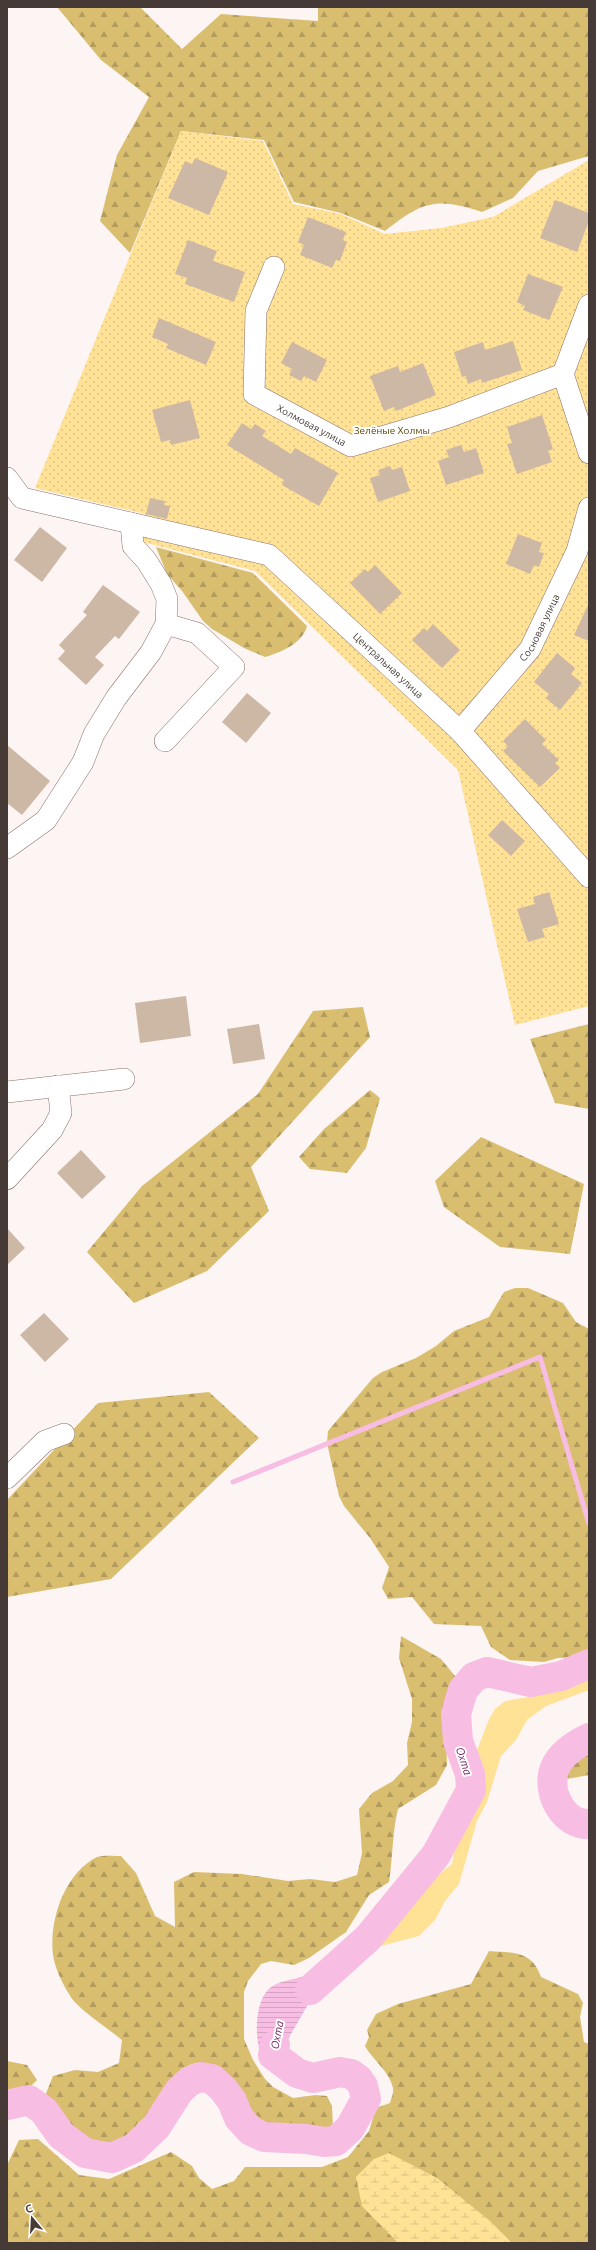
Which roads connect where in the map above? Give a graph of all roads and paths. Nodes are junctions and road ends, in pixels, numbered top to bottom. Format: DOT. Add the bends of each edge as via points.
graph roads {
  1 [pos="274,267"];
  2 [pos="589,305"];
  3 [pos="563,374"];
  4 [pos="589,453"];
  5 [pos="12,487"];
  6 [pos="589,508"];
  7 [pos="137,524"];
  8 [pos="166,624"];
  9 [pos="460,731"];
  10 [pos="165,741"];
  11 [pos="7,848"];
  12 [pos="589,877"];
  13 [pos="124,1079"];
  14 [pos="58,1086"];
  15 [pos="7,1092"];
  16 [pos="7,1179"];
  17 [pos="64,1434"];
  18 [pos="7,1478"];
  1 -- 3 [label="street, Холмовая улица" via="256,311 254,394 351,446 449,417"];
  2 -- 3 [label="street"];
  3 -- 4 [label="street"];
  5 -- 7 [label="street, Центральная улица"];
  6 -- 9 [label="street, Сосновая улица" via="577,551 530,648"];
  7 -- 8 [label="street" via="133,546 146,560 161,584 167,599"];
  7 -- 9 [label="street, Центральная улица" via="270,555"];
  8 -- 10 [label="street" via="197,633 234,667"];
  8 -- 11 [label="street" via="151,652 116,698 94,734 83,762 46,820"];
  9 -- 12 [label="street, Центральная улица"];
  13 -- 14 [label="street"];
  14 -- 15 [label="street"];
  14 -- 16 [label="street" via="61,1113 52,1130"];
  17 -- 18 [label="street" via="45,1441"];
}
